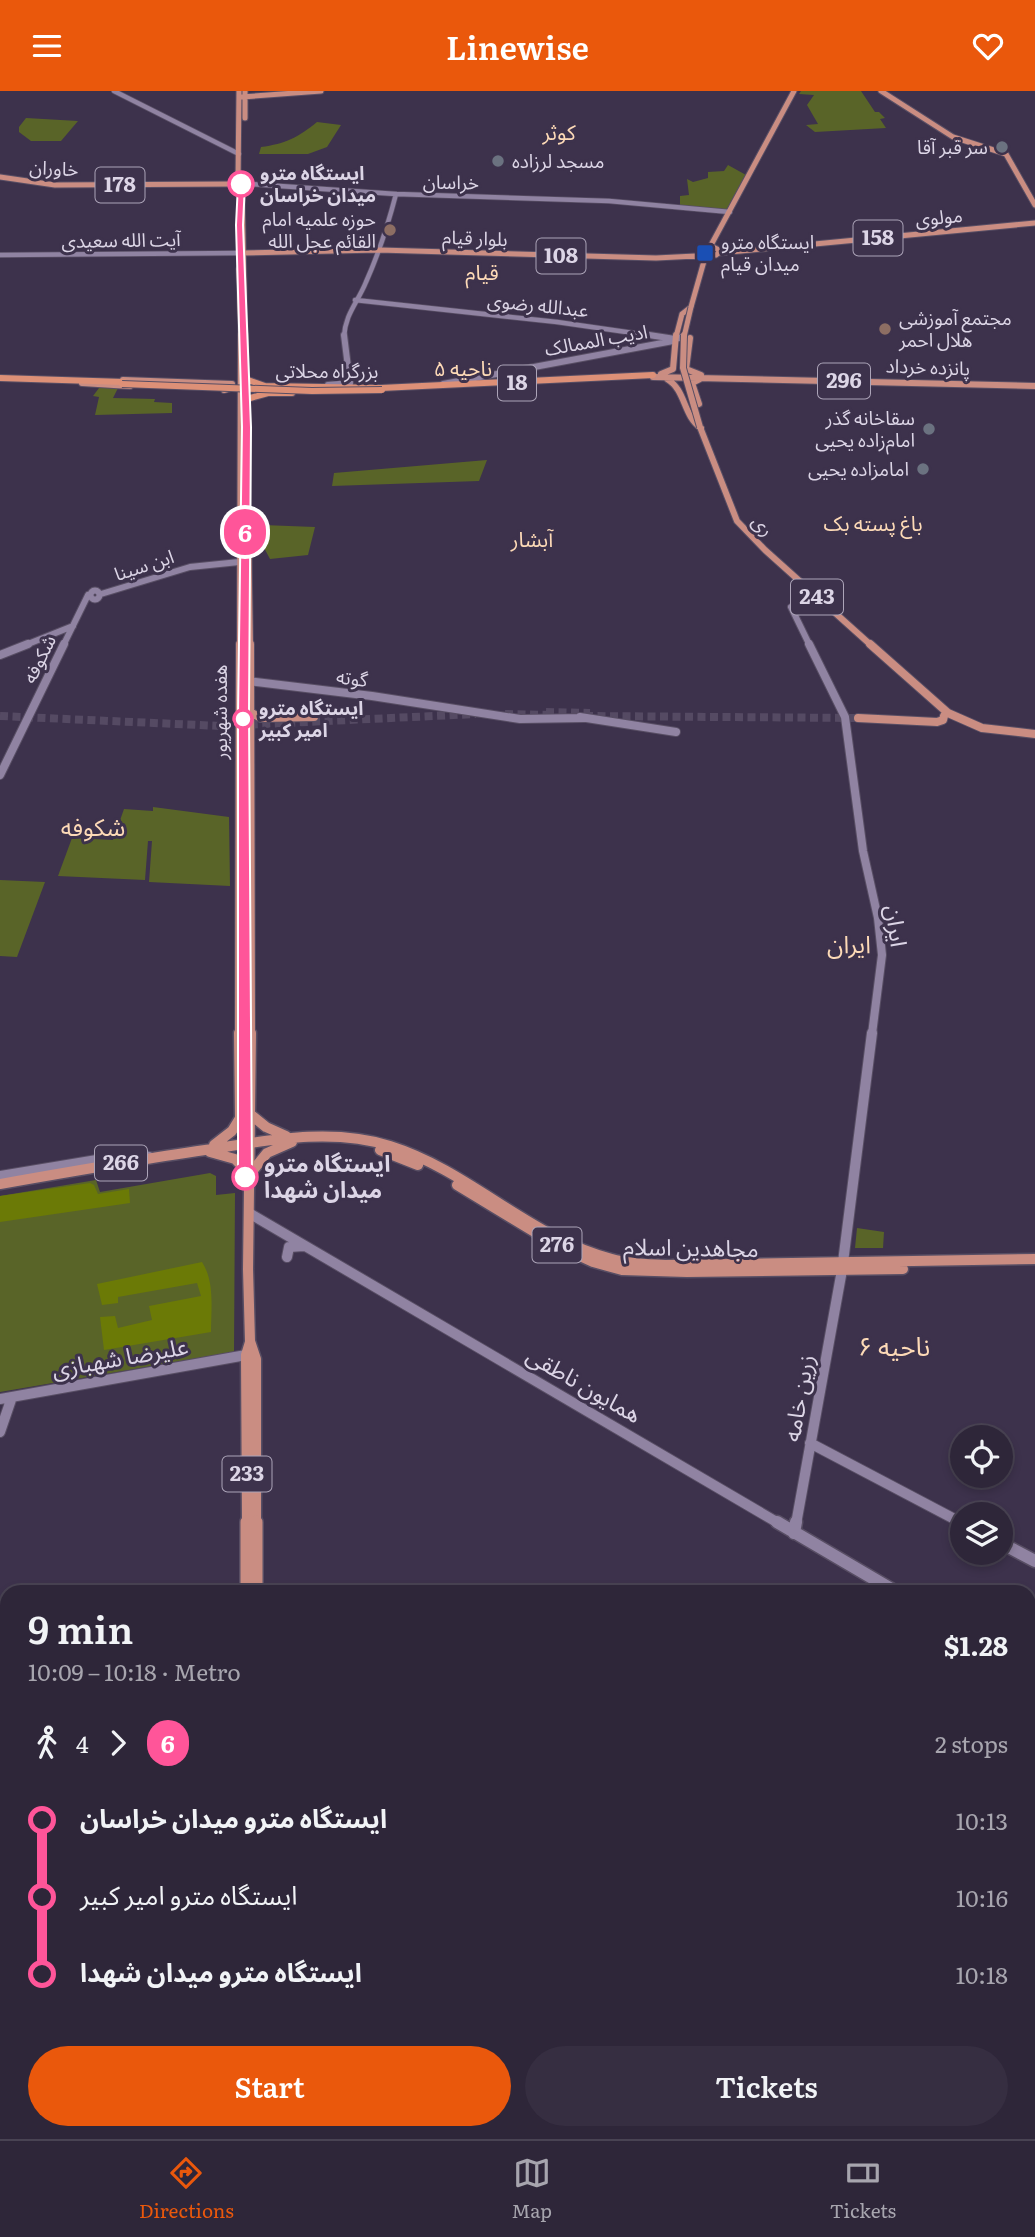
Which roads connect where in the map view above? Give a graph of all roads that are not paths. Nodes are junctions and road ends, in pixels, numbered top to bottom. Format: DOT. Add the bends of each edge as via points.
graph roads {
  1 [pos="114,91"];
  2 [pos="301,91"];
  3 [pos="321,91"];
  4 [pos="794,91"];
  5 [pos="881,91"];
  6 [pos="238,95"];
  7 [pos="245,97"];
  8 [pos="240,153"];
  9 [pos="0,177"];
  10 [pos="242,184"];
  11 [pos="396,194"];
  12 [pos="1035,205"];
  13 [pos="730,212"];
  14 [pos="1035,223"];
  15 [pos="714,239"];
  16 [pos="242,242"];
  17 [pos="710,247"];
  18 [pos="379,249"];
  19 [pos="704,252"];
  20 [pos="735,252"];
  21 [pos="242,253"];
  22 [pos="720,253"];
  23 [pos="0,255"];
  24 [pos="680,255"];
  25 [pos="703,264"];
  26 [pos="355,300"];
  27 [pos="691,307"];
  28 [pos="690,338"];
  29 [pos="675,340"];
  30 [pos="673,369"];
  31 [pos="686,369"];
  32 [pos="653,376"];
  33 [pos="704,377"];
  34 [pos="587,378"];
  35 [pos="0,379"];
  36 [pos="248,380"];
  37 [pos="84,382"];
  38 [pos="441,385"];
  39 [pos="1035,385"];
  40 [pos="265,386"];
  41 [pos="315,387"];
  42 [pos="382,389"];
  43 [pos="406,389"];
  44 [pos="270,393"];
  45 [pos="245,398"];
  46 [pos="699,404"];
  47 [pos="700,427"];
  48 [pos="250,562"];
  49 [pos="239,563"];
  50 [pos="88,595"];
  51 [pos="791,607"];
  52 [pos="73,626"];
  53 [pos="0,655"];
  54 [pos="248,681"];
  55 [pos="248,711"];
  56 [pos="944,713"];
  57 [pos="314,717"];
  58 [pos="857,717"];
  59 [pos="634,725"];
  60 [pos="676,732"];
  61 [pos="1035,734"];
  62 [pos="0,775"];
  63 [pos="238,890"];
  64 [pos="251,890"];
  65 [pos="250,1114"];
  66 [pos="292,1140"];
  67 [pos="249,1143"];
  68 [pos="199,1150"];
  69 [pos="154,1157"];
  70 [pos="250,1174"];
  71 [pos="0,1176"];
  72 [pos="0,1186"];
  73 [pos="249,1213"];
  74 [pos="306,1247"];
  75 [pos="287,1257"];
  76 [pos="1035,1259"];
  77 [pos="1035,1265"];
  78 [pos="843,1266"];
  79 [pos="251,1354"];
  80 [pos="12,1397"];
  81 [pos="0,1399"];
  82 [pos="0,1432"];
  83 [pos="810,1443"];
  84 [pos="950,1517"];
  85 [pos="794,1533"];
  86 [pos="1013,1549"];
  87 [pos="1035,1561"];
  88 [pos="247,1585"];
  89 [pos="256,1585"];
  90 [pos="884,1585"];
  1 -- 8 [label="main road"];
  2 -- 7 [label="main road"];
  3 -- 7 [label="main road"];
  4 -- 13 [label="main road"];
  5 -- 12 [label="main road" via="953,137 1006,154"];
  6 -- 7 [label="main road"];
  6 -- 8 [label="main road, هفده شهریور"];
  7 -- 10 [label="main road, هفده شهریور"];
  8 -- 10 [label="main road, هفده شهریور"];
  9 -- 10 [label="main road, خاوران / 178" via="55,185"];
  10 -- 11 [label="main road, خراسان"];
  10 -- 16 [label="main road, هفده شهریور"];
  11 -- 13 [label="main road, خراسان" via="558,198"];
  11 -- 18 [label="main road"];
  13 -- 15 [label="main road"];
  14 -- 20 [label="main road, مولوی / 158"];
  15 -- 17 [label="main road"];
  15 -- 20 [label="main road"];
  16 -- 18 [label="main road, بلوار قیام / 108" via="259,249"];
  16 -- 21 [label="main road, هفده شهریور"];
  17 -- 19 [label="main road"];
  17 -- 22 [label="main road"];
  18 -- 21 [label="main road, بلوار قیام / 108"];
  18 -- 24 [label="main road, بلوار قیام / 108"];
  18 -- 26 [label="main road"];
  19 -- 22 [label="main road, مولوی"];
  19 -- 24 [label="main road, بلوار قیام / 108"];
  19 -- 25 [label="main road, ری / 243"];
  20 -- 22 [label="main road, مولوی / 158"];
  21 -- 23 [label="main road, آیت الله سعیدی"];
  21 -- 36 [label="main road, هفده شهریور"];
  21 -- 45 [label="main road, هفده شهریور" via="239,281"];
  24 -- 25 [label="main road"];
  25 -- 27 [label="main road, ری / 243"];
  26 -- 29 [label="main road, عبدالله رضوی"];
  26 -- 41 [label="main road" via="345,322 350,383"];
  27 -- 29 [label="main road" via="683,311"];
  27 -- 47 [label="main road, ری / 243, bridge" via="681,358"];
  28 -- 29 [label="main road"];
  28 -- 31 [label="main road"];
  29 -- 30 [label="main road"];
  29 -- 38 [label="main road, ادیب الممالک"];
  30 -- 31 [label="main road"];
  30 -- 32 [label="main road"];
  31 -- 33 [label="main road"];
  32 -- 33 [label="main road, پانزده خرداد / 296"];
  32 -- 34 [label="highway, بزرگراه محلاتی / 18"];
  32 -- 47 [label="main road" via="677,385 692,422"];
  33 -- 39 [label="main road, پانزده خرداد / 296"];
  33 -- 46 [label="main road" via="692,383"];
  34 -- 38 [label="highway, بزرگراه محلاتی / 18"];
  34 -- 43 [label="highway, بزرگراه محلاتی / 18"];
  35 -- 37 [label="highway, بزرگراه محلاتی / 18"];
  36 -- 40 [label="highway"];
  36 -- 45 [label="main road, هفده شهریور"];
  37 -- 42 [label="highway, بزرگراه محلاتی / 18, bridge" via="312,391"];
  37 -- 45 [label="main road" via="223,390"];
  38 -- 42 [label="highway, بزرگراه محلاتی / 18"];
  40 -- 41 [label="highway"];
  40 -- 44 [label="highway" via="258,390"];
  41 -- 42 [label="highway"];
  42 -- 43 [label="highway, بزرگراه محلاتی / 18"];
  43 -- 44 [label="highway"];
  44 -- 45 [label="highway"];
  45 -- 48 [label="main road, هفده شهریور"];
  45 -- 49 [label="main road, هفده شهریور"];
  47 -- 56 [label="main road, ری / 243" via="737,521"];
  48 -- 49 [label="main road"];
  48 -- 54 [label="main road, هفده شهریور"];
  49 -- 50 [label="main road, ابن سینا" via="198,566"];
  49 -- 63 [label="main road, هفده شهریور"];
  50 -- 52 [label="main road, شکوفه"];
  51 -- 78 [label="main road, ایران" via="845,716 863,852 881,932 882,963"];
  52 -- 53 [label="main road"];
  52 -- 62 [label="main road, شکوفه"];
  54 -- 55 [label="main road, هفده شهریور"];
  54 -- 59 [label="main road, گوته" via="462,712"];
  55 -- 57 [label="main road" via="261,718"];
  55 -- 64 [label="main road, هفده شهریور"];
  56 -- 58 [label="main road" via="943,720 937,722"];
  56 -- 61 [label="main road, ری / 243" via="982,728"];
  59 -- 60 [label="main road, گوته"];
  63 -- 64 [label="main road"];
  63 -- 68 [label="main road, هفده شهریور" via="240,1118 222,1141"];
  64 -- 65 [label="main road, هفده شهریور"];
  65 -- 66 [label="main road"];
  65 -- 67 [label="main road, هفده شهریور"];
  66 -- 67 [label="main road"];
  66 -- 70 [label="main road" via="271,1150"];
  66 -- 78 [label="main road, مجاهدین اسلام / 276" via="372,1149 411,1162 556,1245 610,1267 659,1272"];
  67 -- 68 [label="main road"];
  67 -- 70 [label="main road, هفده شهریور"];
  68 -- 69 [label="main road, 266"];
  68 -- 70 [label="main road" via="235,1159"];
  69 -- 71 [label="main road, 266" via="133,1154"];
  69 -- 72 [label="main road, 266"];
  70 -- 73 [label="main road, هفده شهریور"];
  73 -- 74 [label="main road, همایون ناطقی"];
  73 -- 79 [label="main road, هفده شهریور"];
  74 -- 75 [label="main road" via="289,1247"];
  74 -- 85 [label="main road, همایون ناطقی"];
  76 -- 78 [label="main road, مجاهدین اسلام / 276"];
  77 -- 78 [label="main road, مجاهدین اسلام / 276"];
  78 -- 83 [label="main road, زرین خامه"];
  79 -- 80 [label="main road, علیرضا شهبازی"];
  79 -- 88 [label="main road, هفده شهریور / 233"];
  79 -- 89 [label="main road, هفده شهریور / 233"];
  80 -- 81 [label="main road, علیرضا شهبازی"];
  80 -- 82 [label="main road"];
  83 -- 84 [label="main road"];
  83 -- 85 [label="main road, زرین خامه"];
  85 -- 90 [label="main road, همایون ناطقی"];
  86 -- 87 [label="main road"];
}
